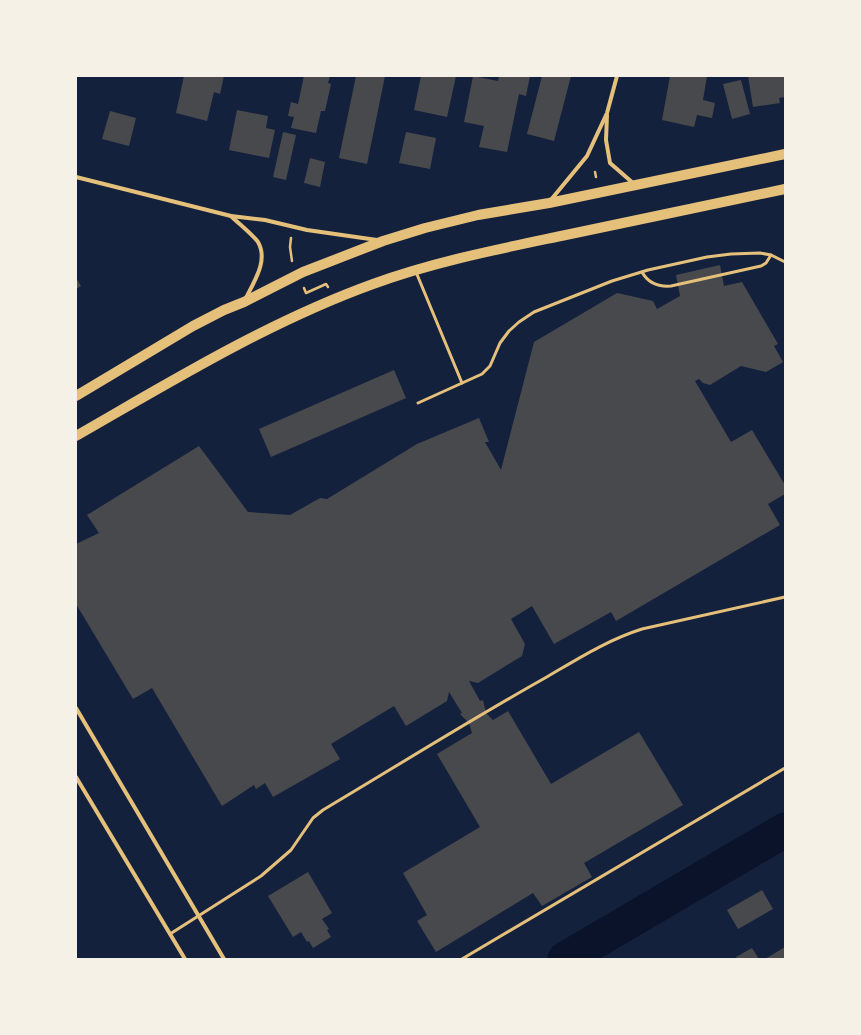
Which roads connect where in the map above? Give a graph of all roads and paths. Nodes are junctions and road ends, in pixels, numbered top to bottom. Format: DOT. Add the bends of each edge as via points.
graph roads {
  1 [pos="617,76"];
  2 [pos="607,113"];
  3 [pos="785,154"];
  4 [pos="595,172"];
  5 [pos="76,176"];
  6 [pos="596,177"];
  7 [pos="635,185"];
  8 [pos="785,189"];
  9 [pos="549,203"];
  10 [pos="231,216"];
  11 [pos="292,234"];
  12 [pos="384,241"];
  13 [pos="771,255"];
  14 [pos="785,262"];
  15 [pos="293,263"];
  16 [pos="415,271"];
  17 [pos="642,272"];
  18 [pos="303,286"];
  19 [pos="329,291"];
  20 [pos="244,302"];
  21 [pos="462,383"];
  22 [pos="76,396"];
  23 [pos="418,403"];
  24 [pos="76,436"];
  25 [pos="785,597"];
  26 [pos="76,708"];
  27 [pos="785,768"];
  28 [pos="76,777"];
  29 [pos="199,915"];
  30 [pos="170,934"];
  31 [pos="184,959"];
  32 [pos="224,959"];
  33 [pos="462,959"];
  1 -- 2 [label="street"];
  2 -- 7 [label="street" via="606,140 610,163"];
  2 -- 9 [label="street" via="587,156"];
  3 -- 7 [label="main road"];
  4 -- 6 [label="path"];
  5 -- 10 [label="street"];
  7 -- 9 [label="main road"];
  8 -- 16 [label="main road" via="513,246"];
  9 -- 12 [label="main road" via="478,215"];
  10 -- 12 [label="street"];
  10 -- 20 [label="street" via="258,242 262,253 262,262"];
  11 -- 15 [label="path" via="290,247"];
  12 -- 20 [label="main road" via="303,272"];
  13 -- 14 [label="lane"];
  13 -- 17 [label="lane" via="749,252 708,257"];
  13 -- 17 [label="lane" via="761,266 664,287 656,285"];
  16 -- 21 [label="lane"];
  16 -- 24 [label="main road" via="340,297 257,335"];
  17 -- 21 [label="lane" via="534,312 509,331 500,343 490,366 482,374"];
  18 -- 19 [label="path" via="306,293 326,284"];
  20 -- 22 [label="main road" via="193,326"];
  21 -- 23 [label="lane"];
  25 -- 29 [label="lane" via="624,634 509,698 323,810 313,818 278,862 261,876"];
  26 -- 29 [label="street"];
  27 -- 33 [label="lane"];
  28 -- 30 [label="street"];
  29 -- 30 [label="lane"];
  29 -- 32 [label="street"];
  30 -- 31 [label="street"];
}
